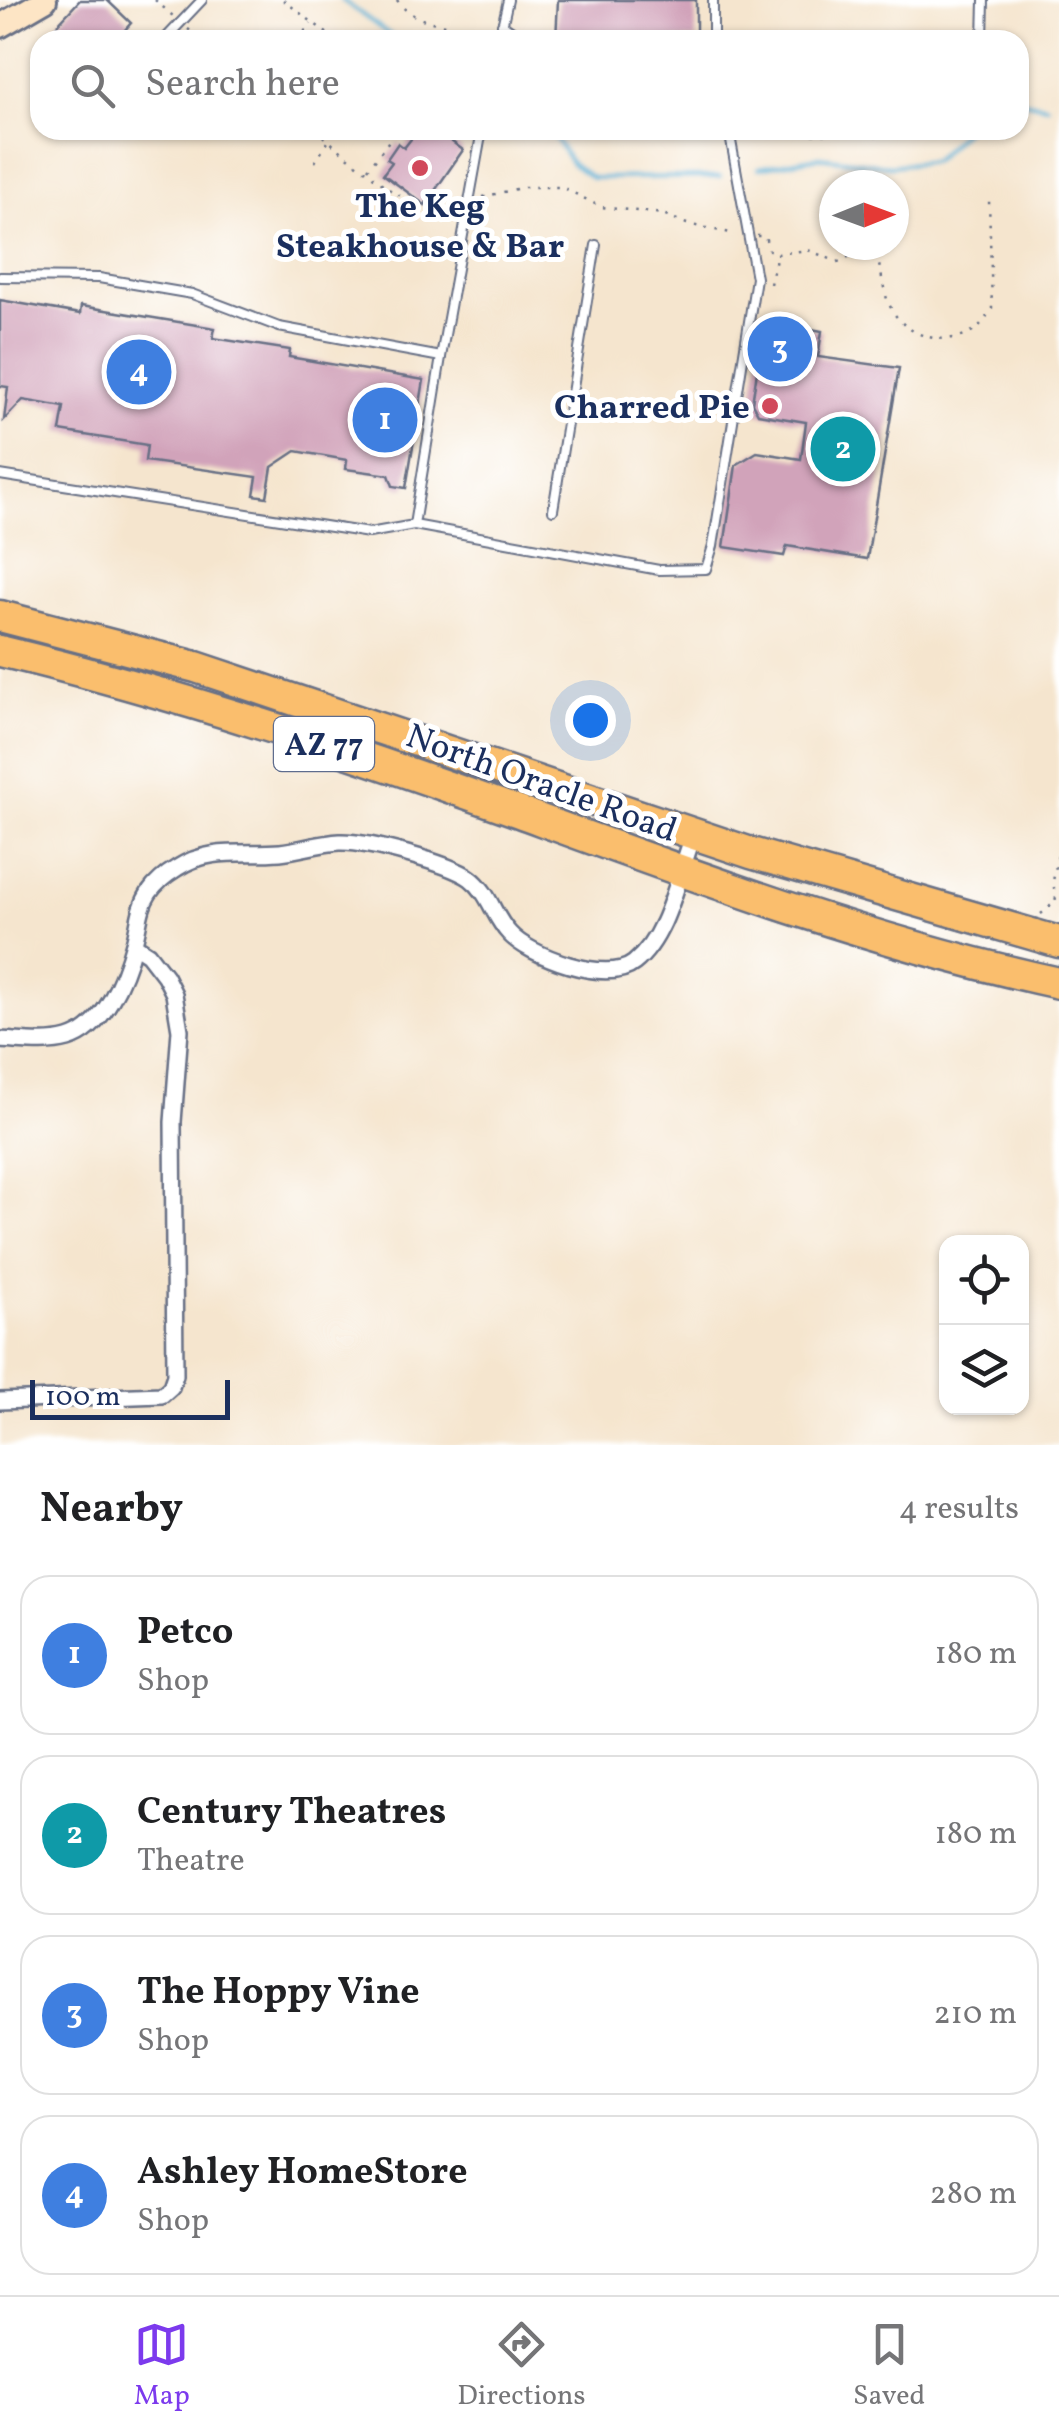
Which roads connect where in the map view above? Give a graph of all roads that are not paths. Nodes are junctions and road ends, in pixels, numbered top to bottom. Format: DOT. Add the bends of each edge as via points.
graph roads {
  1 [pos="44,0"];
  2 [pos="202,0"];
  3 [pos="508,0"];
  4 [pos="713,0"];
  5 [pos="984,0"];
  6 [pos="502,24"];
  7 [pos="0,26"];
  8 [pos="174,30"];
  9 [pos="501,30"];
  10 [pos="511,30"];
  11 [pos="714,30"];
  12 [pos="983,30"];
  13 [pos="480,140"];
  14 [pos="731,140"];
  15 [pos="596,245"];
  16 [pos="0,277"];
  17 [pos="441,357"];
  18 [pos="0,475"];
  19 [pos="554,510"];
  20 [pos="414,525"];
  21 [pos="0,616"];
  22 [pos="0,651"];
  23 [pos="694,834"];
  24 [pos="680,870"];
  25 [pos="1059,942"];
  26 [pos="134,945"];
  27 [pos="1059,983"];
  28 [pos="0,1040"];
  29 [pos="0,1401"];
  1 -- 7 [label="street"];
  2 -- 8 [label="lane"];
  3 -- 6 [label="lane"];
  4 -- 11 [label="lane"];
  5 -- 12 [label="lane"];
  6 -- 9 [label="lane"];
  6 -- 10 [label="lane"];
  13 -- 17 [label="lane"];
  14 -- 20 [label="lane" via="756,278 706,569 659,570"];
  15 -- 19 [label="lane"];
  16 -- 17 [label="lane" via="100,278 192,294 279,327"];
  17 -- 20 [label="lane"];
  18 -- 20 [label="lane" via="369,533"];
  21 -- 23 [label="highway, North Oracle Road / AZ 77" via="230,677"];
  22 -- 24 [label="highway, North Oracle Road / AZ 77" via="284,730"];
  23 -- 24 [label="street"];
  23 -- 25 [label="highway, North Oracle Road / AZ 77"];
  24 -- 26 [label="street" via="652,940 633,964 608,972 519,943 482,888 458,871 346,842 231,851 186,863 148,895"];
  24 -- 27 [label="highway, North Oracle Road / AZ 77" via="872,934"];
  26 -- 28 [label="street" via="109,1001 82,1034 59,1041"];
  26 -- 29 [label="street" via="165,976 178,1013 172,1122 176,1375 162,1395"];
}
